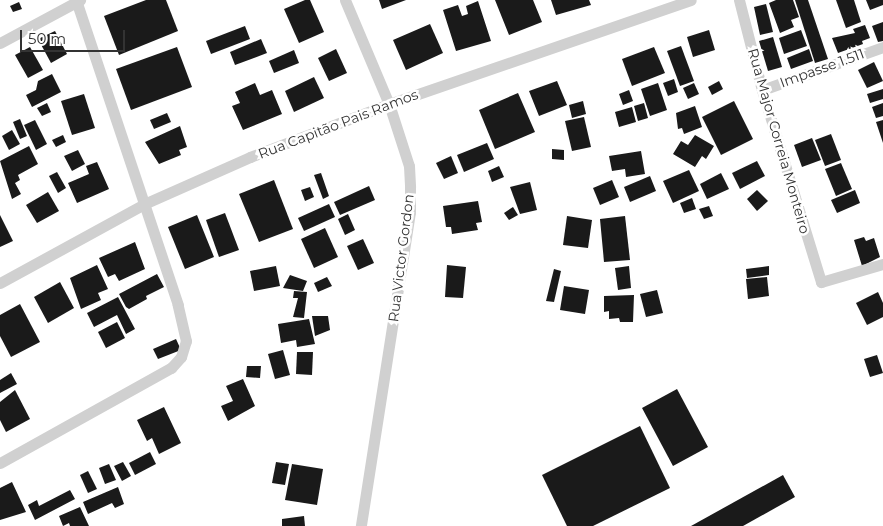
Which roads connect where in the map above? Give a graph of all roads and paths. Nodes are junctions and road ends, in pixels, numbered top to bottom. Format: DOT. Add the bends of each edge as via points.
graph roads {
  1 [pos="78,0"];
  2 [pos="345,0"];
  3 [pos="691,0"];
  4 [pos="739,0"];
  5 [pos="0,44"];
  6 [pos="883,46"];
  7 [pos="762,90"];
  8 [pos="389,104"];
  9 [pos="144,204"];
  10 [pos="883,264"];
  11 [pos="0,283"];
  12 [pos="0,463"];
  13 [pos="362,526"];
  1 -- 5 [label="street"];
  1 -- 9 [label="street"];
  2 -- 8 [label="street, Rua Victor Gordon"];
  3 -- 8 [label="street, Rua Capitão Pais Ramos"];
  4 -- 7 [label="street, Rua Major Correia Monteiro"];
  6 -- 7 [label="street, Impasse 1.511"];
  7 -- 10 [label="street, Rua Major Correia Monteiro" via="821,282"];
  8 -- 9 [label="street, Rua Capitão Pais Ramos" via="250,157"];
  8 -- 13 [label="street, Rua Victor Gordon" via="409,166 410,212"];
  9 -- 11 [label="street, Rua Capitão Pais Ramos"];
  9 -- 12 [label="street" via="178,305 186,341 181,357 171,368"];
}
